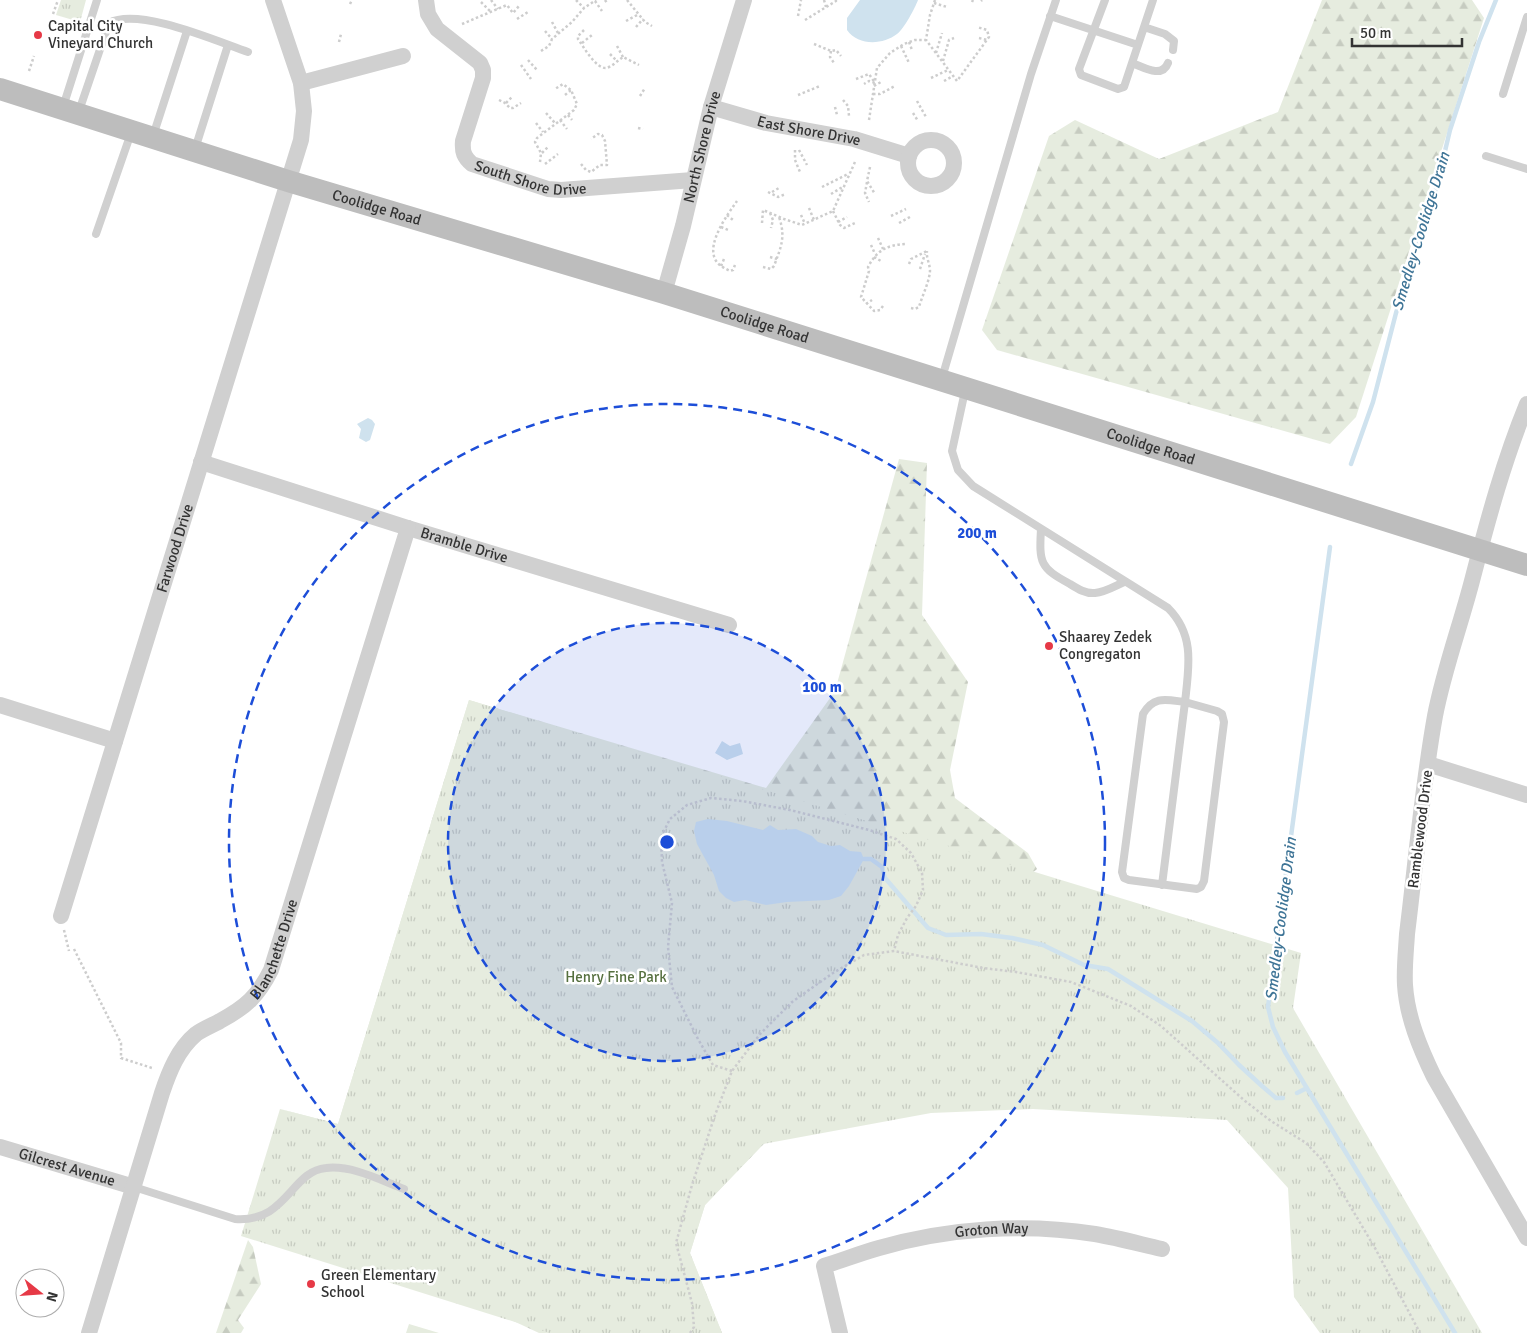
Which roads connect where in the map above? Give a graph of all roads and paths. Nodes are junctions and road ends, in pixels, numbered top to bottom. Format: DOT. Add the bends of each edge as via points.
graph roads {
  1 [pos="58,0"];
  2 [pos="97,0"];
  3 [pos="272,0"];
  4 [pos="352,0"];
  5 [pos="426,0"];
  6 [pos="491,0"];
  7 [pos="510,0"];
  8 [pos="576,0"];
  9 [pos="596,0"];
  10 [pos="628,0"];
  11 [pos="744,0"];
  12 [pos="801,0"];
  13 [pos="824,0"];
  14 [pos="835,0"];
  15 [pos="1056,0"];
  16 [pos="1104,0"];
  17 [pos="1153,0"];
  18 [pos="481,2"];
  19 [pos="934,2"];
  20 [pos="572,3"];
  21 [pos="350,4"];
  22 [pos="507,5"];
  23 [pos="519,6"];
  24 [pos="826,7"];
  25 [pos="947,7"];
  26 [pos="584,8"];
  27 [pos="498,9"];
  28 [pos="602,11"];
  29 [pos="491,12"];
  30 [pos="528,12"];
  31 [pos="53,14"];
  32 [pos="639,14"];
  33 [pos="798,16"];
  34 [pos="1050,16"];
  35 [pos="1527,17"];
  36 [pos="517,19"];
  37 [pos="643,20"];
  38 [pos="805,20"];
  39 [pos="626,21"];
  40 [pos="552,22"];
  41 [pos="462,24"];
  42 [pos="652,26"];
  43 [pos="636,27"];
  44 [pos="977,27"];
  45 [pos="1144,27"];
  46 [pos="584,30"];
  47 [pos="1094,30"];
  48 [pos="187,31"];
  49 [pos="545,31"];
  50 [pos="558,33"];
  51 [pos="942,33"];
  52 [pos="342,34"];
  53 [pos="592,35"];
  54 [pos="954,38"];
  55 [pos="979,38"];
  56 [pos="552,39"];
  57 [pos="926,40"];
  58 [pos="987,40"];
  59 [pos="339,42"];
  60 [pos="909,42"];
  61 [pos="581,44"];
  62 [pos="814,44"];
  63 [pos="228,45"];
  64 [pos="1138,45"];
  65 [pos="617,46"];
  66 [pos="901,46"];
  67 [pos="912,50"];
  68 [pos="1173,50"];
  69 [pos="541,51"];
  70 [pos="831,51"];
  71 [pos="248,52"];
  72 [pos="610,54"];
  73 [pos="936,54"];
  74 [pos="34,56"];
  75 [pos="403,56"];
  76 [pos="841,56"];
  77 [pos="624,57"];
  78 [pos="528,60"];
  79 [pos="617,61"];
  80 [pos="942,62"];
  81 [pos="834,63"];
  82 [pos="909,63"];
  83 [pos="1132,63"];
  84 [pos="1168,63"];
  85 [pos="640,65"];
  86 [pos="521,66"];
  87 [pos="536,70"];
  88 [pos="948,70"];
  89 [pos="29,71"];
  90 [pos="953,76"];
  91 [pos="531,78"];
  92 [pos="931,78"];
  93 [pos="856,79"];
  94 [pos="944,81"];
  95 [pos="881,82"];
  96 [pos="300,83"];
  97 [pos="864,84"];
  98 [pos="874,84"];
  99 [pos="820,86"];
  100 [pos="895,86"];
  101 [pos="645,88"];
  102 [pos="0,89"];
  103 [pos="555,89"];
  104 [pos="571,90"];
  105 [pos="565,94"];
  106 [pos="873,94"];
  107 [pos="1503,94"];
  108 [pos="798,95"];
  109 [pos="640,96"];
  110 [pos="512,98"];
  111 [pos="499,100"];
  112 [pos="843,100"];
  113 [pos="917,100"];
  114 [pos="505,103"];
  115 [pos="521,103"];
  116 [pos="711,107"];
  117 [pos="835,107"];
  118 [pos="71,111"];
  119 [pos="546,113"];
  120 [pos="913,113"];
  121 [pos="568,115"];
  122 [pos="838,115"];
  123 [pos="849,116"];
  124 [pos="926,116"];
  125 [pos="560,120"];
  126 [pos="572,120"];
  127 [pos="869,120"];
  128 [pos="918,121"];
  129 [pos="555,123"];
  130 [pos="536,124"];
  131 [pos="638,128"];
  132 [pos="567,129"];
  133 [pos="643,129"];
  134 [pos="131,131"];
  135 [pos="543,132"];
  136 [pos="153,138"];
  137 [pos="590,139"];
  138 [pos="605,141"];
  139 [pos="600,144"];
  140 [pos="548,147"];
  141 [pos="795,150"];
  142 [pos="800,150"];
  143 [pos="195,151"];
  144 [pos="542,153"];
  145 [pos="558,154"];
  146 [pos="908,156"];
  147 [pos="1486,156"];
  148 [pos="540,162"];
  149 [pos="855,162"];
  150 [pos="545,164"];
  151 [pos="581,164"];
  152 [pos="806,165"];
  153 [pos="870,166"];
  154 [pos="1527,169"];
  155 [pos="800,172"];
  156 [pos="849,174"];
  157 [pos="693,180"];
  158 [pos="288,181"];
  159 [pos="867,181"];
  160 [pos="844,186"];
  161 [pos="822,187"];
  162 [pos="779,188"];
  163 [pos="786,194"];
  164 [pos="831,194"];
  165 [pos="875,194"];
  166 [pos="737,201"];
  167 [pos="869,202"];
  168 [pos="808,208"];
  169 [pos="906,209"];
  170 [pos="833,211"];
  171 [pos="769,212"];
  172 [pos="727,215"];
  173 [pos="801,215"];
  174 [pos="779,216"];
  175 [pos="891,216"];
  176 [pos="847,217"];
  177 [pos="910,217"];
  178 [pos="733,220"];
  179 [pos="814,220"];
  180 [pos="838,222"];
  181 [pos="762,223"];
  182 [pos="900,223"];
  183 [pos="805,224"];
  184 [pos="855,224"];
  185 [pos="721,227"];
  186 [pos="771,228"];
  187 [pos="728,230"];
  188 [pos="96,234"];
  189 [pos="878,238"];
  190 [pos="906,244"];
  191 [pos="871,245"];
  192 [pos="884,249"];
  193 [pos="927,251"];
  194 [pos="875,255"];
  195 [pos="770,257"];
  196 [pos="724,259"];
  197 [pos="777,259"];
  198 [pos="881,261"];
  199 [pos="909,264"];
  200 [pos="735,265"];
  201 [pos="721,266"];
  202 [pos="763,267"];
  203 [pos="920,269"];
  204 [pos="869,270"];
  205 [pos="875,272"];
  206 [pos="664,294"];
  207 [pos="917,298"];
  208 [pos="921,299"];
  209 [pos="872,300"];
  210 [pos="866,304"];
  211 [pos="883,306"];
  212 [pos="911,308"];
  213 [pos="941,380"];
  214 [pos="966,389"];
  215 [pos="1525,412"];
  216 [pos="201,462"];
  217 [pos="408,528"];
  218 [pos="1041,529"];
  219 [pos="1478,550"];
  220 [pos="1527,565"];
  221 [pos="1124,582"];
  222 [pos="729,625"];
  223 [pos="1186,702"];
  224 [pos="0,705"];
  225 [pos="115,741"];
  226 [pos="1428,764"];
  227 [pos="1527,795"];
  228 [pos="1162,884"];
  229 [pos="61,916"];
  230 [pos="74,949"];
  231 [pos="69,951"];
  232 [pos="894,951"];
  233 [pos="152,1068"];
  234 [pos="732,1071"];
  235 [pos="0,1148"];
  236 [pos="134,1187"];
  237 [pos="404,1189"];
  238 [pos="1527,1238"];
  239 [pos="1162,1249"];
  240 [pos="89,1333"];
  241 [pos="690,1333"];
  242 [pos="840,1333"];
  243 [pos="1420,1333"];
  1 -- 31 [label="path"];
  2 -- 118 [label="lane"];
  3 -- 96 [label="street, Farwood Drive"];
  4 -- 21 [label="path"];
  5 -- 157 [label="street, South Shore Drive" via="428,14 437,29 480,63 483,70 463,141 462,150 472,164 548,189 561,190"];
  6 -- 27 [label="path"];
  7 -- 22 [label="path"];
  8 -- 20 [label="path"];
  8 -- 26 [label="path"];
  9 -- 26 [label="path"];
  9 -- 28 [label="path"];
  10 -- 32 [label="path"];
  11 -- 116 [label="street, North Shore Drive"];
  12 -- 33 [label="path"];
  13 -- 24 [label="path"];
  14 -- 24 [label="path"];
  15 -- 34 [label="lane"];
  16 -- 47 [label="lane"];
  17 -- 45 [label="lane"];
  18 -- 29 [label="path"];
  19 -- 25 [label="path"];
  19 -- 57 [label="path"];
  22 -- 23 [label="path" via="514,13"];
  22 -- 27 [label="path"];
  24 -- 38 [label="path"];
  26 -- 50 [label="path"];
  27 -- 29 [label="path"];
  29 -- 41 [label="path"];
  30 -- 36 [label="path"];
  32 -- 37 [label="path"];
  32 -- 39 [label="path"];
  34 -- 47 [label="lane"];
  34 -- 213 [label="lane"];
  35 -- 107 [label="lane"];
  37 -- 42 [label="path"];
  37 -- 43 [label="path"];
  40 -- 50 [label="path"];
  44 -- 58 [label="path" via="987,30"];
  45 -- 64 [label="lane"];
  45 -- 68 [label="lane" via="1170,37 1174,41"];
  46 -- 61 [label="path" via="578,36"];
  47 -- 64 [label="lane"];
  47 -- 83 [label="lane" via="1079,69 1081,75 1118,89 1124,87"];
  48 -- 63 [label="lane"];
  48 -- 118 [label="lane" via="149,20 117,19 109,23"];
  48 -- 136 [label="lane"];
  49 -- 56 [label="path"];
  50 -- 56 [label="path"];
  51 -- 73 [label="path"];
  52 -- 59 [label="path"];
  53 -- 61 [label="path"];
  54 -- 80 [label="path" via="949,40"];
  55 -- 58 [label="path"];
  56 -- 69 [label="path" via="549,46"];
  57 -- 60 [label="path"];
  57 -- 73 [label="path"];
  58 -- 90 [label="path" via="957,81"];
  60 -- 66 [label="path"];
  60 -- 67 [label="path"];
  61 -- 79 [label="path" via="602,68 608,68"];
  62 -- 70 [label="path"];
  63 -- 71 [label="lane"];
  63 -- 143 [label="lane"];
  64 -- 83 [label="lane"];
  65 -- 77 [label="path"];
  66 -- 82 [label="path"];
  66 -- 98 [label="path" via="877,68"];
  70 -- 76 [label="path" via="836,50"];
  70 -- 81 [label="path"];
  72 -- 79 [label="path"];
  73 -- 80 [label="path"];
  74 -- 89 [label="path"];
  75 -- 96 [label="street"];
  77 -- 79 [label="path"];
  77 -- 85 [label="path"];
  78 -- 87 [label="path"];
  80 -- 88 [label="path"];
  83 -- 84 [label="lane" via="1158,71"];
  86 -- 91 [label="path"];
  88 -- 90 [label="path"];
  88 -- 92 [label="path"];
  90 -- 94 [label="path"];
  93 -- 98 [label="path" via="867,73"];
  95 -- 98 [label="path"];
  96 -- 158 [label="street, Farwood Drive" via="303,125"];
  97 -- 98 [label="path" via="869,81"];
  98 -- 106 [label="path"];
  99 -- 108 [label="path"];
  100 -- 106 [label="path"];
  101 -- 109 [label="path"];
  102 -- 118 [label="street, Coolidge Road"];
  103 -- 104 [label="path" via="563,84"];
  104 -- 105 [label="path"];
  104 -- 121 [label="path" via="577,104"];
  106 -- 127 [label="path"];
  110 -- 114 [label="path"];
  111 -- 114 [label="path"];
  112 -- 123 [label="path" via="848,106"];
  113 -- 124 [label="path"];
  114 -- 115 [label="path" via="513,108"];
  116 -- 146 [label="street, East Shore Drive" via="766,123 854,139"];
  116 -- 157 [label="street, North Shore Drive"];
  117 -- 122 [label="path"];
  118 -- 134 [label="street, Coolidge Road"];
  119 -- 129 [label="path"];
  120 -- 128 [label="path"];
  121 -- 125 [label="path"];
  121 -- 126 [label="path"];
  125 -- 129 [label="path"];
  125 -- 132 [label="path"];
  129 -- 135 [label="path"];
  130 -- 135 [label="path"];
  131 -- 133 [label="path"];
  134 -- 136 [label="street, Coolidge Road"];
  134 -- 188 [label="lane"];
  135 -- 144 [label="path" via="535,142"];
  136 -- 143 [label="street, Coolidge Road"];
  137 -- 138 [label="path" via="598,134"];
  138 -- 139 [label="path"];
  138 -- 151 [label="path" via="607,165 600,165 591,172"];
  140 -- 144 [label="path"];
  141 -- 155 [label="path"];
  142 -- 152 [label="path"];
  143 -- 158 [label="street, Coolidge Road"];
  144 -- 148 [label="path"];
  145 -- 150 [label="path"];
  147 -- 154 [label="lane"];
  149 -- 156 [label="path"];
  153 -- 159 [label="path"];
  156 -- 160 [label="path"];
  156 -- 161 [label="path"];
  157 -- 206 [label="street, North Shore Drive"];
  158 -- 206 [label="street, Coolidge Road"];
  158 -- 216 [label="street, Farwood Drive"];
  159 -- 165 [label="path"];
  159 -- 167 [label="path" via="865,193"];
  160 -- 164 [label="path"];
  160 -- 170 [label="path"];
  162 -- 163 [label="path" via="770,192 778,198"];
  166 -- 172 [label="path"];
  168 -- 179 [label="path"];
  169 -- 175 [label="path"];
  170 -- 179 [label="path"];
  170 -- 180 [label="path"];
  171 -- 174 [label="path"];
  171 -- 181 [label="path" via="763,210"];
  171 -- 186 [label="path" via="773,220"];
  172 -- 178 [label="path"];
  172 -- 185 [label="path"];
  173 -- 183 [label="path"];
  174 -- 183 [label="path"];
  174 -- 197 [label="path" via="784,238"];
  176 -- 180 [label="path"];
  177 -- 182 [label="path"];
  179 -- 183 [label="path"];
  180 -- 184 [label="path" via="844,228"];
  185 -- 187 [label="path"];
  185 -- 201 [label="path" via="714,241 713,253"];
  189 -- 192 [label="path"];
  190 -- 192 [label="path"];
  191 -- 194 [label="path"];
  192 -- 194 [label="path"];
  193 -- 199 [label="path" via="911,259"];
  193 -- 203 [label="path"];
  193 -- 208 [label="path" via="930,269"];
  194 -- 198 [label="path"];
  194 -- 204 [label="path"];
  195 -- 197 [label="path"];
  196 -- 201 [label="path"];
  197 -- 202 [label="path" via="770,269"];
  200 -- 201 [label="path" via="730,271"];
  204 -- 205 [label="path"];
  204 -- 210 [label="path" via="861,297"];
  206 -- 213 [label="street, Coolidge Road"];
  207 -- 208 [label="path"];
  208 -- 212 [label="path" via="919,307"];
  209 -- 210 [label="path"];
  210 -- 211 [label="path" via="877,312"];
  213 -- 214 [label="street, Coolidge Road"];
  214 -- 218 [label="lane" via="952,451 958,470 972,486"];
  214 -- 219 [label="street, Coolidge Road"];
  215 -- 219 [label="street, Ramblewood Drive"];
  216 -- 217 [label="street, Bramble Drive"];
  216 -- 225 [label="street, Farwood Drive"];
  217 -- 222 [label="street, Bramble Drive"];
  217 -- 236 [label="street, Blanchette Drive" via="271,970 262,988 245,1006 196,1034 172,1065"];
  218 -- 221 [label="lane"];
  218 -- 221 [label="lane" via="1040,553 1052,574 1090,593"];
  219 -- 220 [label="street, Coolidge Road"];
  219 -- 226 [label="street, Ramblewood Drive" via="1445,670"];
  221 -- 223 [label="lane" via="1178,617 1189,647"];
  223 -- 228 [label="lane"];
  223 -- 228 [label="lane" via="1217,711 1222,714 1224,722 1205,872 1202,887 1197,889"];
  223 -- 228 [label="lane" via="1157,700 1148,705 1144,714 1122,872 1129,880"];
  224 -- 225 [label="street"];
  225 -- 229 [label="street, Farwood Drive"];
  226 -- 227 [label="street"];
  226 -- 238 [label="street, Ramblewood Drive" via="1407,934 1405,987 1409,1007 1423,1054 1434,1077"];
  229 -- 231 [label="path"];
  230 -- 233 [label="path" via="121,1043 121,1058"];
  232 -- 234 [label="path" via="864,955 792,1002 760,1034"];
  232 -- 234 [label="path" via="898,935 923,890 922,873 911,853 896,839 790,810 742,801 711,798 687,804 670,818 661,837 662,862 672,903 668,947 672,987 714,1065"];
  232 -- 243 [label="path" via="1071,982 1130,1006 1162,1026 1245,1101 1306,1143 1324,1162"];
  234 -- 241 [label="path" via="692,1185 676,1243 692,1303 694,1327"];
  235 -- 236 [label="street, Gilcrest Avenue"];
  236 -- 237 [label="lane" via="235,1219 249,1220 266,1214 305,1178 324,1168 350,1170"];
  236 -- 240 [label="street, Blanchette Drive"];
  239 -- 242 [label="street, Groton Way" via="1095,1234 984,1229 936,1235 879,1248 824,1266"];
}
